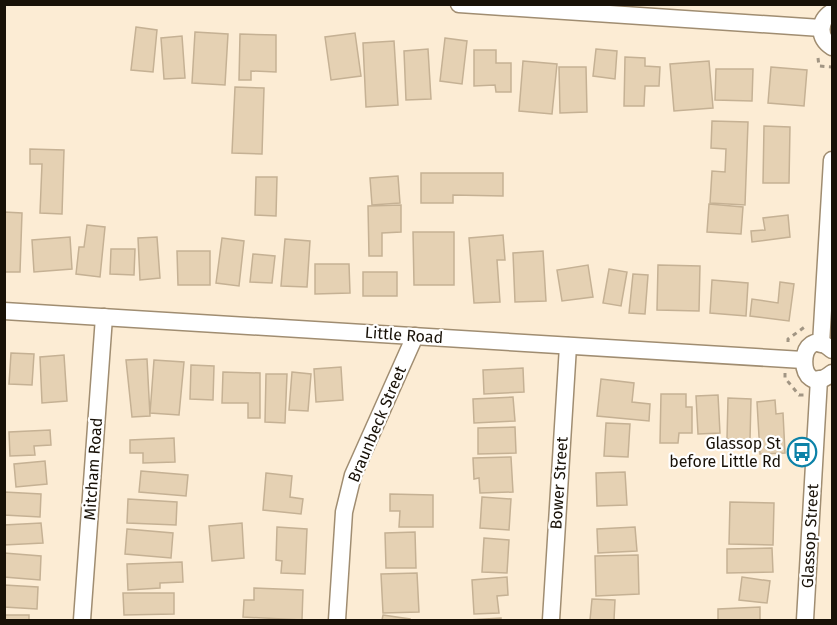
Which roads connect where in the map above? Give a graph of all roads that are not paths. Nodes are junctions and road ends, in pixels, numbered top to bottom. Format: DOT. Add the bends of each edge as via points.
graph roads {
  1 [pos="459,4"];
  2 [pos="832,12"];
  3 [pos="821,28"];
  4 [pos="832,47"];
  5 [pos="832,160"];
  6 [pos="4,311"];
  7 [pos="104,317"];
  8 [pos="414,336"];
  9 [pos="568,346"];
  10 [pos="827,347"];
  11 [pos="802,360"];
  12 [pos="826,376"];
  13 [pos="82,621"];
  14 [pos="337,621"];
  15 [pos="551,621"];
  16 [pos="805,621"];
  1 -- 3 [label="street"];
  2 -- 3 [label="street"];
  3 -- 4 [label="street" via="823,38"];
  5 -- 10 [label="street"];
  6 -- 7 [label="street, Little Road"];
  7 -- 8 [label="street, Little Road"];
  7 -- 13 [label="street, Mitcham Road"];
  8 -- 9 [label="street, Little Road"];
  8 -- 14 [label="street, Braunbeck Street" via="352,475 344,512"];
  9 -- 11 [label="street, Little Road"];
  9 -- 15 [label="street, Bower Street"];
  10 -- 11 [label="street" via="806,350"];
  11 -- 12 [label="street, Glassop Street" via="809,375"];
  12 -- 16 [label="street, Glassop Street"];
}
